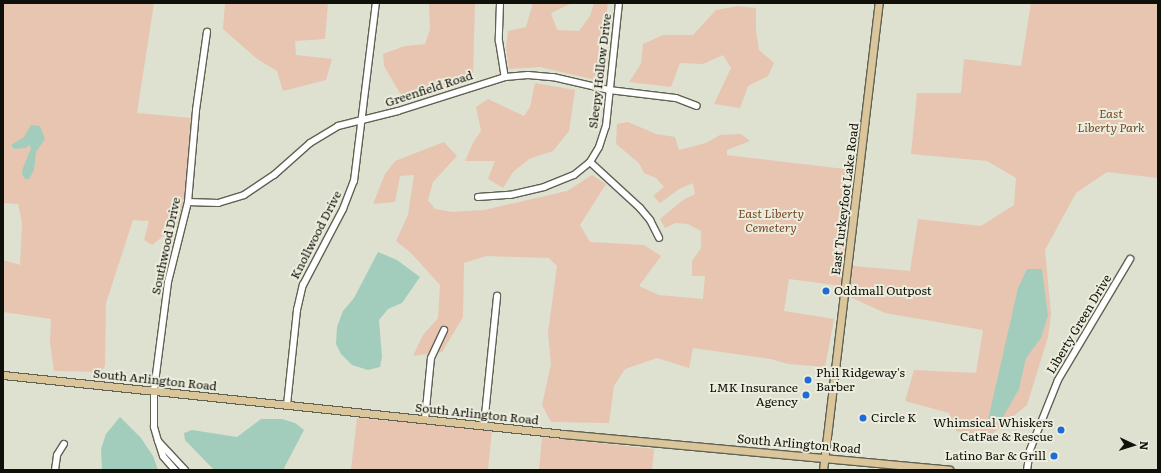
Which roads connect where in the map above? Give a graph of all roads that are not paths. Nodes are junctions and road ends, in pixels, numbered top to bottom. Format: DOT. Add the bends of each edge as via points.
graph roads {
  1 [pos="376,3"];
  2 [pos="500,3"];
  3 [pos="619,3"];
  4 [pos="879,3"];
  5 [pos="207,32"];
  6 [pos="505,76"];
  7 [pos="609,90"];
  8 [pos="697,106"];
  9 [pos="362,121"];
  10 [pos="590,162"];
  11 [pos="478,197"];
  12 [pos="188,202"];
  13 [pos="659,238"];
  14 [pos="1130,259"];
  15 [pos="497,296"];
  16 [pos="444,330"];
  17 [pos="3,374"];
  18 [pos="154,390"];
  19 [pos="287,405"];
  20 [pos="425,419"];
  21 [pos="484,425"];
  22 [pos="158,441"];
  23 [pos="64,444"];
  24 [pos="824,457"];
  25 [pos="55,470"];
  26 [pos="175,470"];
  27 [pos="185,470"];
  28 [pos="823,470"];
  29 [pos="949,470"];
  30 [pos="1026,470"];
  1 -- 9 [label="street, Knollwood Drive"];
  2 -- 6 [label="street" via="498,41"];
  3 -- 7 [label="street, Sleepy Hollow Drive"];
  4 -- 24 [label="main road, East Turkeyfoot Lake Road"];
  5 -- 12 [label="street, Southwood Drive" via="199,60"];
  6 -- 7 [label="street, Greenfield Road" via="539,75"];
  6 -- 9 [label="street, Greenfield Road" via="443,98"];
  7 -- 8 [label="street, Greenfield Road" via="676,98"];
  7 -- 10 [label="street, Sleepy Hollow Drive" via="605,129"];
  9 -- 12 [label="street, Greenfield Road" via="347,123 323,134 274,175 244,195 218,203"];
  9 -- 19 [label="street, Knollwood Drive" via="356,174 349,195 310,268 300,296"];
  10 -- 11 [label="street, Sleepy Hollow Drive" via="570,177 544,187 510,195"];
  10 -- 13 [label="street" via="640,208 650,220"];
  12 -- 18 [label="street, Southwood Drive" via="168,282"];
  14 -- 30 [label="street, Liberty Green Drive" via="1058,380 1030,450"];
  15 -- 21 [label="street"];
  16 -- 20 [label="street" via="431,358"];
  17 -- 18 [label="main road, South Arlington Road"];
  18 -- 19 [label="main road, South Arlington Road"];
  18 -- 22 [label="street, Southwood Drive" via="154,427"];
  19 -- 20 [label="main road, South Arlington Road"];
  20 -- 21 [label="main road, South Arlington Road"];
  21 -- 24 [label="main road, South Arlington Road"];
  22 -- 26 [label="street, Southwood Drive" via="163,456"];
  22 -- 27 [label="street"];
  23 -- 25 [label="street" via="57,455"];
  24 -- 28 [label="main road, East Turkeyfoot Lake Road"];
  24 -- 29 [label="main road, South Arlington Road"];
}
